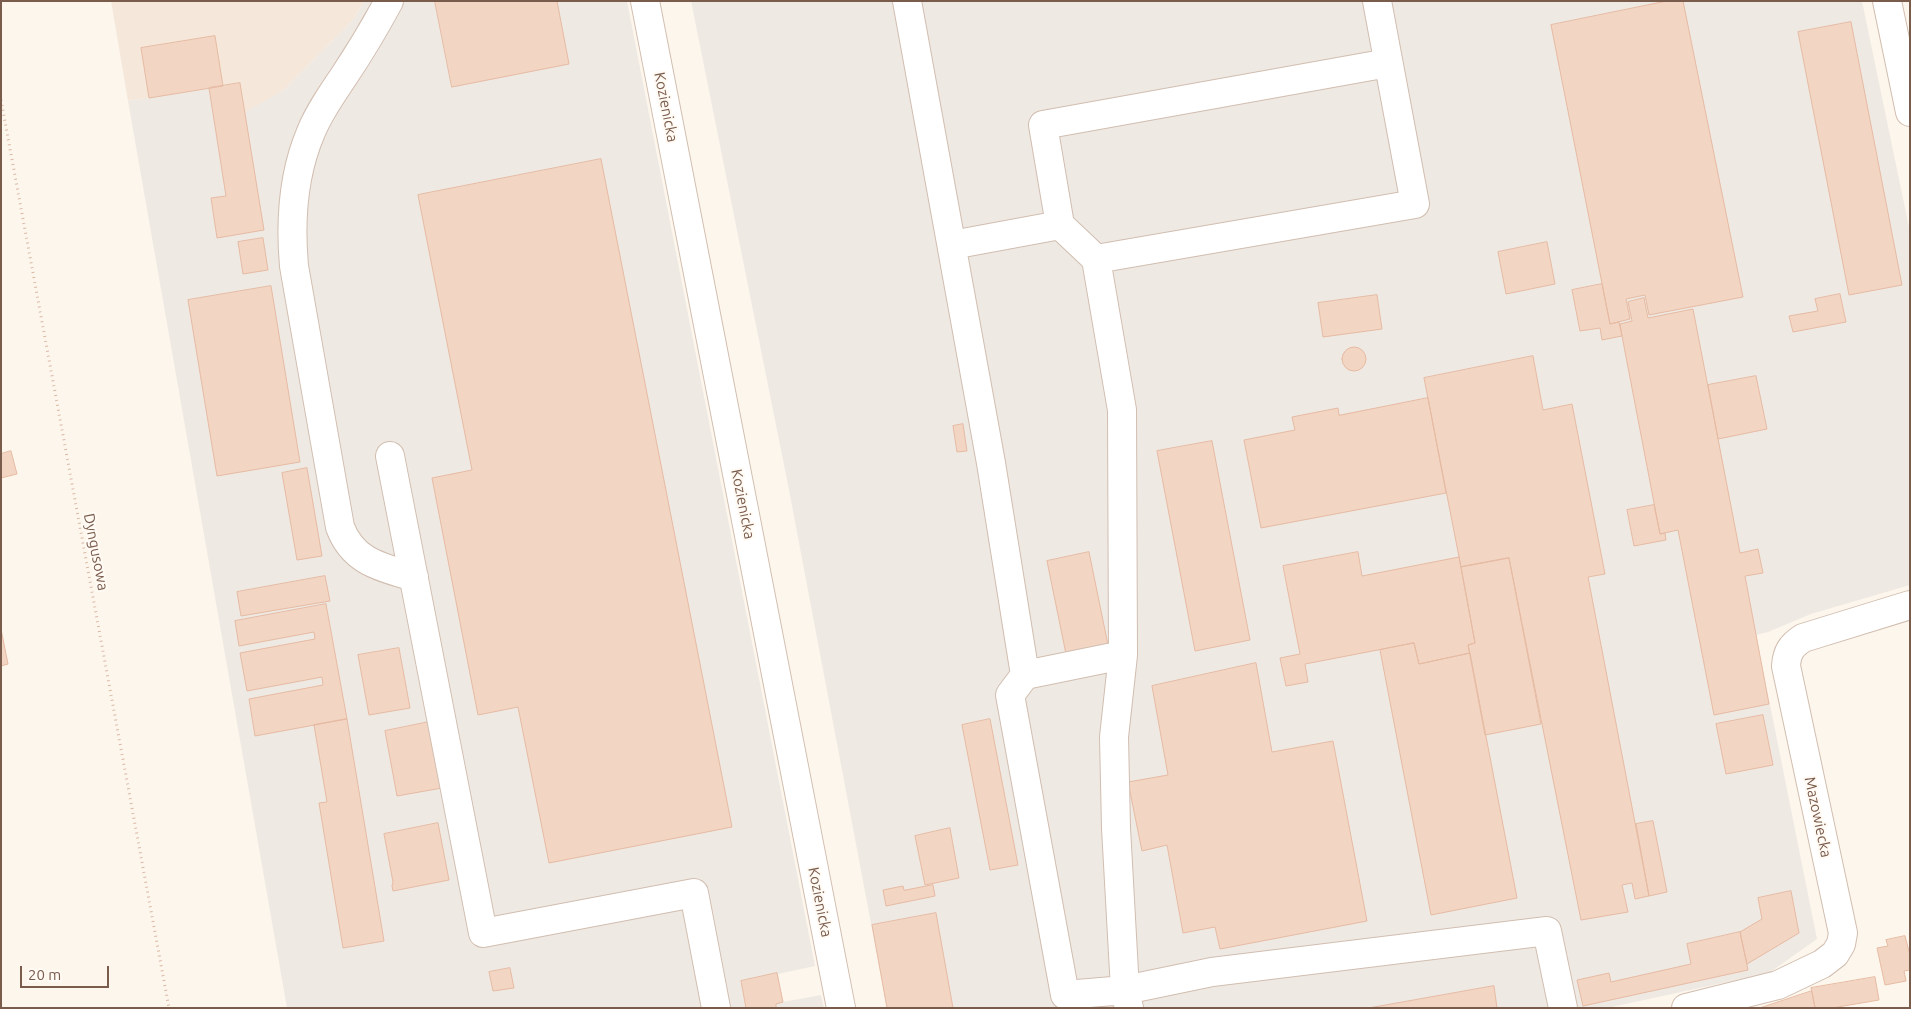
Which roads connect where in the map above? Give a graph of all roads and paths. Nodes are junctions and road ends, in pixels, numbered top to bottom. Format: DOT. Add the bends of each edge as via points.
graph roads {
  1 [pos="388,1"];
  2 [pos="646,1"];
  3 [pos="907,1"];
  4 [pos="1377,1"];
  5 [pos="1887,1"];
  6 [pos="1388,63"];
  7 [pos="1,100"];
  8 [pos="1910,112"];
  9 [pos="1060,225"];
  10 [pos="952,245"];
  11 [pos="1096,259"];
  12 [pos="390,456"];
  13 [pos="414,577"];
  14 [pos="1910,605"];
  15 [pos="1123,655"];
  16 [pos="1025,675"];
  17 [pos="1127,999"];
  18 [pos="169,1008"];
  19 [pos="716,1008"];
  20 [pos="841,1008"];
  21 [pos="1563,1008"];
  22 [pos="1686,1008"];
  1 -- 13 [label="street" via="311,130 296,179 292,244 344,539 362,558"];
  2 -- 20 [label="street, Kozienicka"];
  3 -- 10 [label="street"];
  4 -- 6 [label="street"];
  5 -- 8 [label="street"];
  6 -- 9 [label="street" via="1043,125"];
  6 -- 11 [label="street" via="1414,204"];
  7 -- 18 [label="path, Dyngusowa"];
  9 -- 10 [label="street"];
  9 -- 11 [label="street"];
  10 -- 16 [label="street"];
  11 -- 15 [label="street" via="1122,410"];
  12 -- 13 [label="street"];
  13 -- 19 [label="street" via="483,933 694,893"];
  14 -- 22 [label="street, Mazowiecka" via="1803,638 1787,655 1786,666 1843,933 1841,944 1835,954 1822,964 1778,985"];
  15 -- 16 [label="street"];
  15 -- 17 [label="street" via="1114,737 1116,828"];
  16 -- 17 [label="street" via="1010,695 1065,996"];
  17 -- 21 [label="street" via="1212,972 1547,930"];
}
